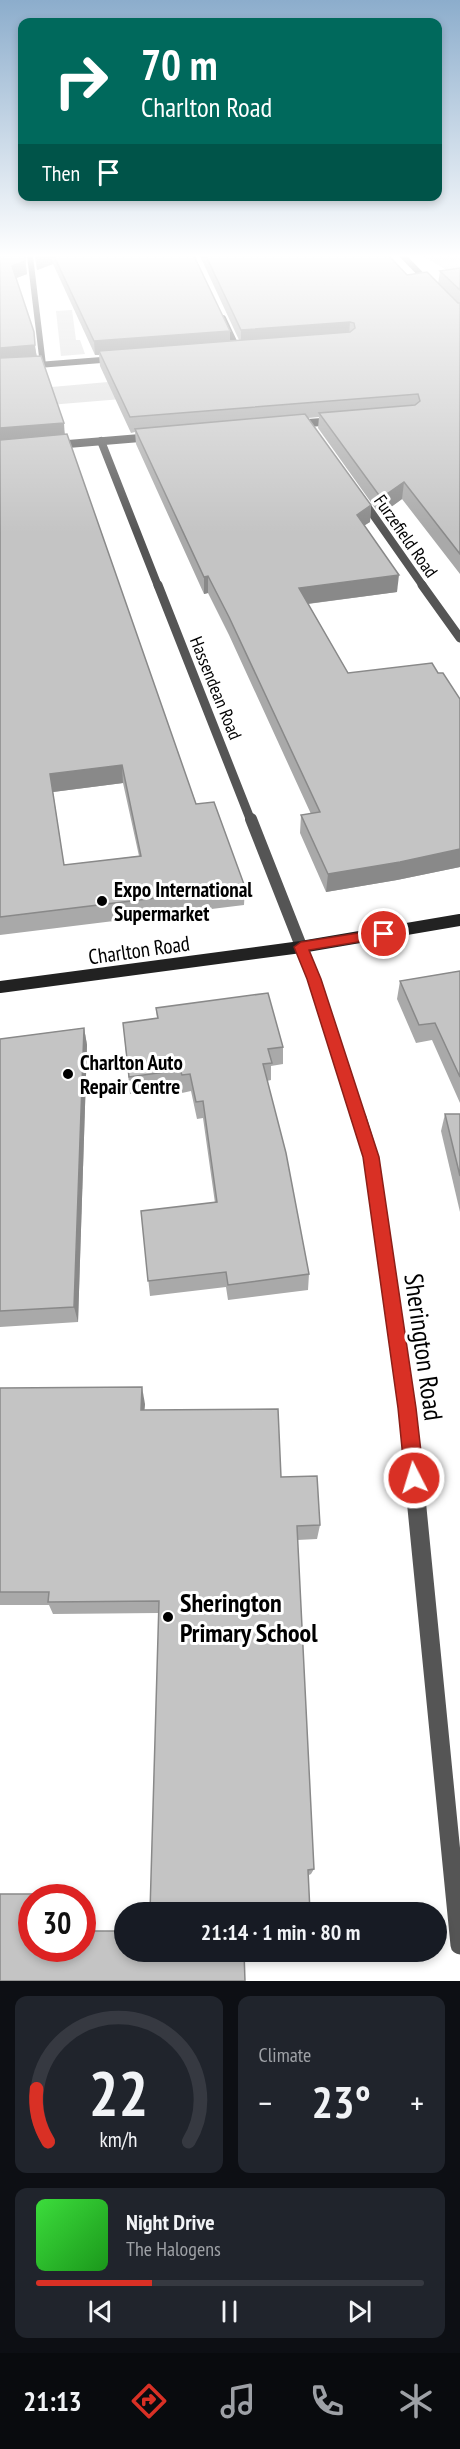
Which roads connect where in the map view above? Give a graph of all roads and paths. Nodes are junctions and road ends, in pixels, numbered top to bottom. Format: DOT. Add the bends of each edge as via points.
graph roads {
  1 [pos="41,348"];
  2 [pos="249,349"];
  3 [pos="238,350"];
  4 [pos="226,351"];
  5 [pos="123,359"];
  6 [pos="43,365"];
  7 [pos="0,368"];
  8 [pos="342,420"];
  9 [pos="307,423"];
  10 [pos="284,425"];
  11 [pos="315,433"];
  12 [pos="158,436"];
  13 [pos="101,441"];
  14 [pos="45,446"];
  15 [pos="356,492"];
  16 [pos="460,638"];
  17 [pos="460,920"];
  18 [pos="301,947"];
  19 [pos="0,987"];
  20 [pos="460,1945"];
  1 -- 6 [label="street"];
  2 -- 3 [label="street"];
  3 -- 4 [label="street"];
  5 -- 6 [label="street"];
  6 -- 7 [label="street"];
  8 -- 9 [label="street"];
  9 -- 10 [label="street"];
  9 -- 11 [label="street"];
  12 -- 13 [label="street"];
  13 -- 14 [label="street"];
  13 -- 18 [label="street, Hassendean Road"];
  15 -- 16 [label="street, Furzefield Road"];
  17 -- 18 [label="main road, Charlton Road"];
  18 -- 19 [label="main road, Charlton Road"];
  18 -- 20 [label="street, Sherington Road" via="371,1157 407,1408"];
}
